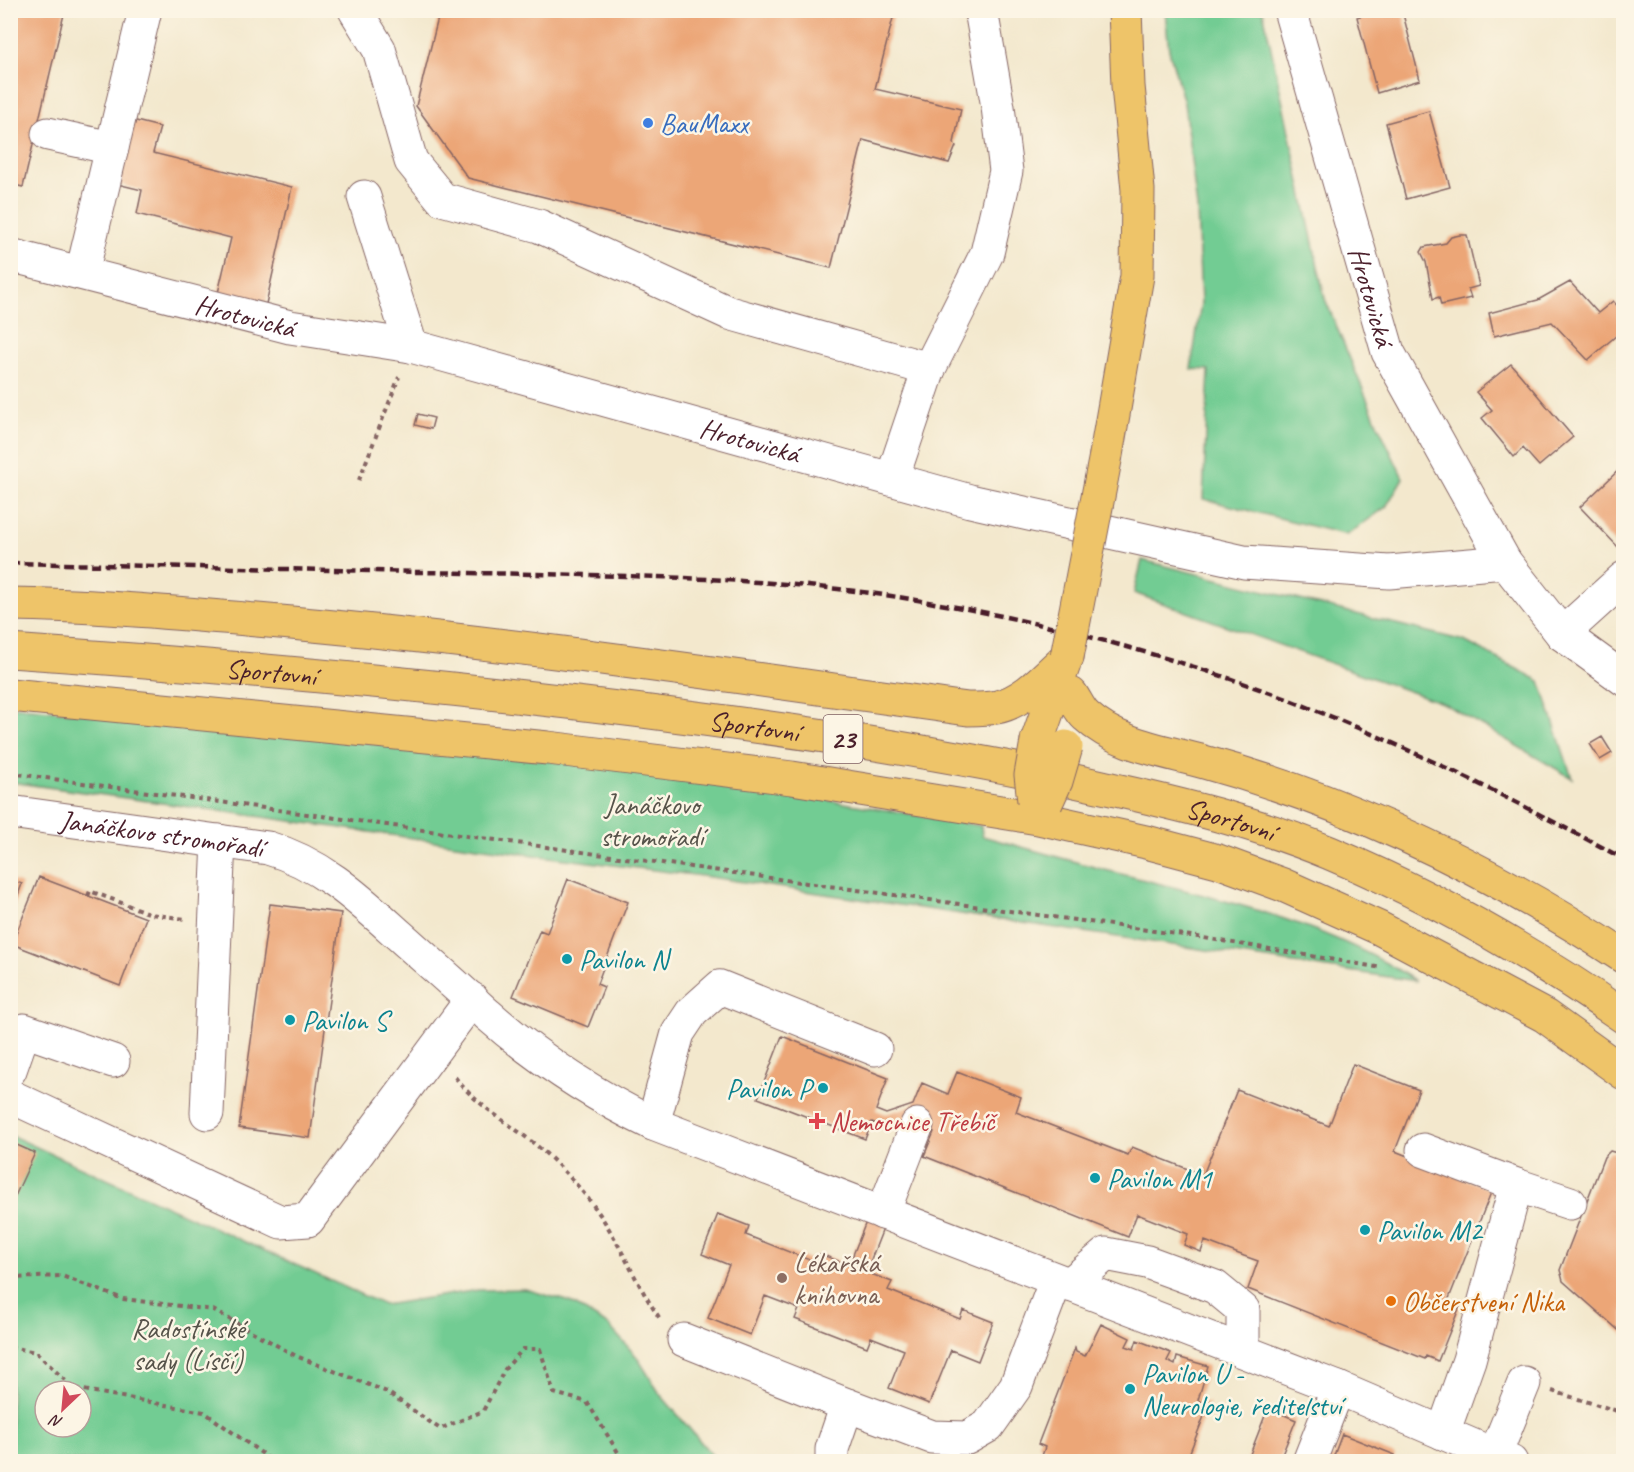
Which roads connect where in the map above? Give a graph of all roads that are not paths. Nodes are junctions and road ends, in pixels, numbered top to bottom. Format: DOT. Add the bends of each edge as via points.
graph roads {
  1 [pos="145,10"];
  2 [pos="355,10"];
  3 [pos="981,10"];
  4 [pos="1125,10"];
  5 [pos="1290,10"];
  6 [pos="48,134"];
  7 [pos="112,147"];
  8 [pos="364,197"];
  9 [pos="10,255"];
  10 [pos="82,273"];
  11 [pos="411,346"];
  12 [pos="929,369"];
  13 [pos="892,479"];
  14 [pos="1505,562"];
  15 [pos="1623,578"];
  16 [pos="10,604"];
  17 [pos="1562,634"];
  18 [pos="10,651"];
  19 [pos="1068,657"];
  20 [pos="1623,679"];
  21 [pos="1071,694"];
  22 [pos="10,695"];
  23 [pos="1051,744"];
  24 [pos="1039,807"];
  25 [pos="10,812"];
  26 [pos="219,841"];
  27 [pos="1623,957"];
  28 [pos="472,999"];
  29 [pos="1623,1017"];
  30 [pos="875,1051"];
  31 [pos="113,1061"];
  32 [pos="10,1070"];
  33 [pos="1623,1073"];
  34 [pos="10,1096"];
  35 [pos="207,1113"];
  36 [pos="653,1124"];
  37 [pos="917,1125"];
  38 [pos="1424,1150"];
  39 [pos="1516,1185"];
  40 [pos="1570,1203"];
  41 [pos="882,1213"];
  42 [pos="1062,1282"];
  43 [pos="684,1340"];
  44 [pos="1243,1351"];
  45 [pos="1524,1383"];
  46 [pos="1338,1388"];
  47 [pos="847,1405"];
  48 [pos="1443,1433"];
  49 [pos="1499,1460"];
  50 [pos="832,1461"];
  51 [pos="1309,1461"];
  1 -- 7 [label="street"];
  2 -- 12 [label="street" via="380,49 411,160 442,199 539,226 729,313"];
  3 -- 12 [label="street" via="1006,171 987,253"];
  4 -- 19 [label="main road, bridge" via="1138,190 1137,276"];
  5 -- 14 [label="street, Hrotovická" via="1388,352"];
  6 -- 7 [label="street"];
  7 -- 10 [label="street"];
  8 -- 11 [label="street"];
  9 -- 10 [label="street, Hrotovická"];
  10 -- 11 [label="street, Hrotovická" via="290,327"];
  11 -- 13 [label="street, Hrotovická"];
  12 -- 13 [label="street"];
  13 -- 14 [label="street, Hrotovická" via="1244,562 1389,572"];
  14 -- 17 [label="street, Hrotovická"];
  15 -- 17 [label="street"];
  16 -- 19 [label="main road" via="86,605 557,651 968,709 998,707 1016,699"];
  17 -- 20 [label="street, Hrotovická"];
  18 -- 29 [label="main road, Sportovní / 23" via="325,675 553,699 1006,765 1247,824 1329,853 1436,903 1546,964"];
  19 -- 21 [label="main road"];
  19 -- 23 [label="main road"];
  21 -- 23 [label="main road" via="1071,717"];
  21 -- 27 [label="main road" via="1085,716 1116,735 1325,800 1445,854 1543,905"];
  22 -- 24 [label="main road" via="548,748"];
  23 -- 24 [label="main road, bridge" via="1056,781"];
  24 -- 33 [label="main road" via="1218,861 1379,928 1545,1016"];
  25 -- 26 [label="street, Janáčkovo stromořadí"];
  26 -- 28 [label="street, Janáčkovo stromořadí" via="289,854 322,871"];
  26 -- 35 [label="street"];
  28 -- 34 [label="street" via="308,1220 281,1222"];
  28 -- 36 [label="street, Janáčkovo stromořadí" via="553,1067 617,1107"];
  30 -- 36 [label="street" via="720,987 692,1012 678,1033"];
  31 -- 32 [label="street" via="24,1030"];
  36 -- 41 [label="street, Janáčkovo stromořadí"];
  37 -- 41 [label="street"];
  38 -- 39 [label="street"];
  39 -- 40 [label="street"];
  39 -- 48 [label="street" via="1469,1360"];
  41 -- 42 [label="street, Janáčkovo stromořadí"];
  42 -- 44 [label="street, Janáčkovo stromořadí"];
  42 -- 44 [label="street" via="1106,1254 1147,1262 1215,1287 1243,1310"];
  42 -- 47 [label="street" via="1016,1386 988,1426 967,1438 932,1437"];
  43 -- 47 [label="street"];
  44 -- 46 [label="street, Janáčkovo stromořadí"];
  45 -- 49 [label="street"];
  46 -- 48 [label="street, Janáčkovo stromořadí"];
  46 -- 51 [label="street"];
  47 -- 50 [label="street" via="832,1449"];
  48 -- 49 [label="street, Janáčkovo stromořadí"];
}
